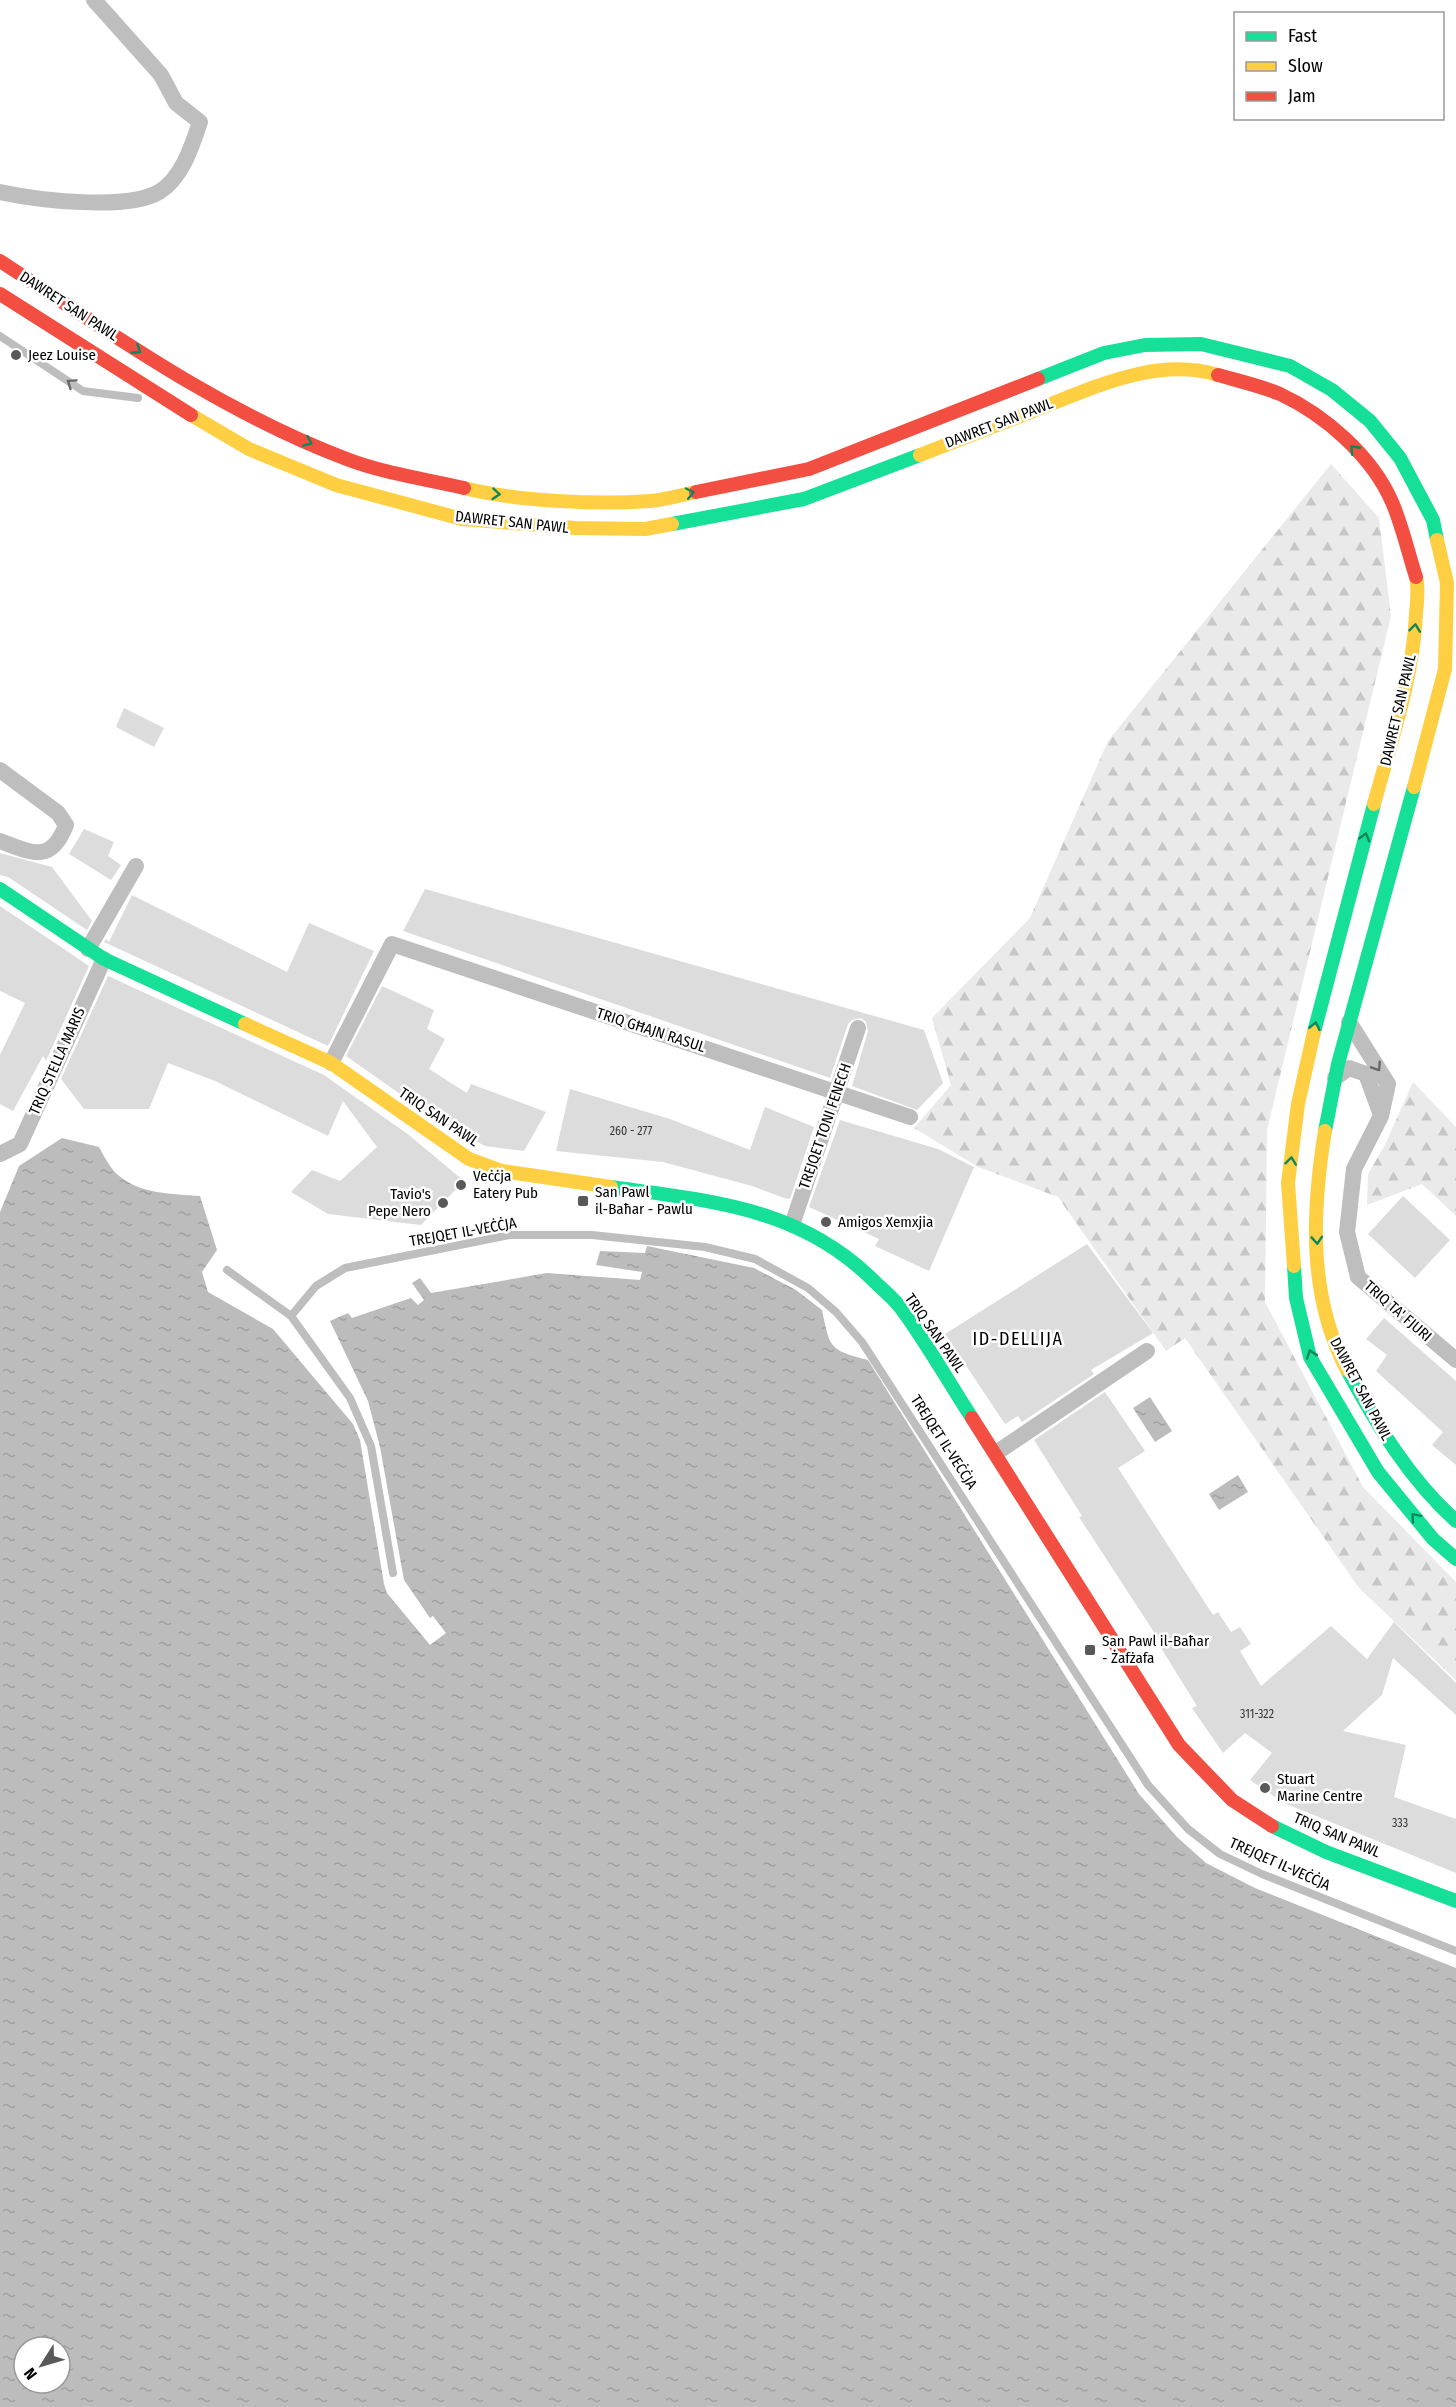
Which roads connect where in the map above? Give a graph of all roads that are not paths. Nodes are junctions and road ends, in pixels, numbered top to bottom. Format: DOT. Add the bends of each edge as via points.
graph roads {
  1 [pos="94,0"];
  2 [pos="0,192"];
  3 [pos="0,261"];
  4 [pos="0,294"];
  5 [pos="0,336"];
  6 [pos="169,402"];
  7 [pos="0,770"];
  8 [pos="0,841"];
  9 [pos="136,866"];
  10 [pos="0,889"];
  11 [pos="88,949"];
  12 [pos="104,959"];
  13 [pos="1349,1022"];
  14 [pos="858,1028"];
  15 [pos="331,1063"];
  16 [pos="1335,1078"];
  17 [pos="838,1092"];
  18 [pos="1298,1104"];
  19 [pos="1381,1116"];
  20 [pos="910,1118"];
  21 [pos="0,1154"];
  22 [pos="792,1225"];
  23 [pos="227,1270"];
  24 [pos="291,1316"];
  25 [pos="1147,1351"];
  26 [pos="1456,1360"];
  27 [pos="996,1452"];
  28 [pos="1456,1521"];
  29 [pos="1456,1559"];
  30 [pos="393,1573"];
  31 [pos="1456,1901"];
  32 [pos="1456,1951"];
  1 -- 2 [label="street" via="161,75 176,103 200,122 188,158 161,191 140,201 86,202"];
  3 -- 13 [label="main road, DAWRET SAN PAWL, one-way" via="198,389 346,459 483,493 567,500 651,501 809,469 1104,352 1145,345 1201,344 1290,366 1332,390 1370,421 1400,458 1433,520 1447,583 1445,669 1438,702"];
  4 -- 6 [label="main road, DAWRET SAN PAWL"];
  6 -- 5 [label="lane, one-way" via="83,391"];
  18 -- 6 [label="main road, DAWRET SAN PAWL, one-way" via="1325,984 1408,681 1418,584 1392,502 1375,472 1316,415 1280,394 1202,370 1151,371 1113,380 804,499 645,529 462,519 336,485 249,449"];
  7 -- 8 [label="street" via="58,813 66,825 60,842 48,851 32,853"];
  9 -- 11 [label="street"];
  10 -- 11 [label="main road, TRIQ SAN PAWL"];
  11 -- 12 [label="main road, TRIQ SAN PAWL"];
  12 -- 15 [label="main road, TRIQ SAN PAWL"];
  12 -- 21 [label="street, TRIQ STELLA MARIS" via="20,1144"];
  13 -- 16 [label="main road, DAWRET SAN PAWL"];
  13 -- 18 [label="street, DAWRET SAN PAWL" via="1326,1043"];
  13 -- 19 [label="street, TRIQ TA' FJURI, one-way" via="1388,1084"];
  14 -- 17 [label="street, TREJQET TONI FENECH"];
  15 -- 17 [label="street, TRIQ GĦAJN RASUL" via="392,944"];
  15 -- 22 [label="main road, TRIQ SAN PAWL" via="469,1159 502,1171 731,1204"];
  16 -- 19 [label="street" via="1349,1068 1366,1074"];
  16 -- 28 [label="main road, DAWRET SAN PAWL, one-way" via="1326,1119 1315,1220 1321,1292 1335,1344 1394,1451"];
  17 -- 20 [label="street, TRIQ GĦAJN RASUL"];
  17 -- 22 [label="street, TREJQET TONI FENECH"];
  29 -- 18 [label="main road, DAWRET SAN PAWL, one-way" via="1433,1539 1378,1472 1310,1357 1296,1298 1290,1231 1288,1183"];
  19 -- 26 [label="street, TRIQ TA' FJURI" via="1354,1169 1347,1232 1358,1277"];
  22 -- 27 [label="main road, TRIQ SAN PAWL" via="851,1258 902,1309"];
  23 -- 24 [label="lane"];
  24 -- 30 [label="lane" via="350,1398 368,1438"];
  24 -- 32 [label="lane, TREJQET IL-VEĊĊJA" via="316,1286 345,1268 510,1235 592,1235 705,1247 755,1259 808,1288 862,1342 1148,1785 1188,1829 1220,1854 1262,1874"];
  25 -- 27 [label="street"];
  27 -- 31 [label="main road, TRIQ SAN PAWL" via="1179,1745 1210,1780 1251,1814 1298,1839"];
}
